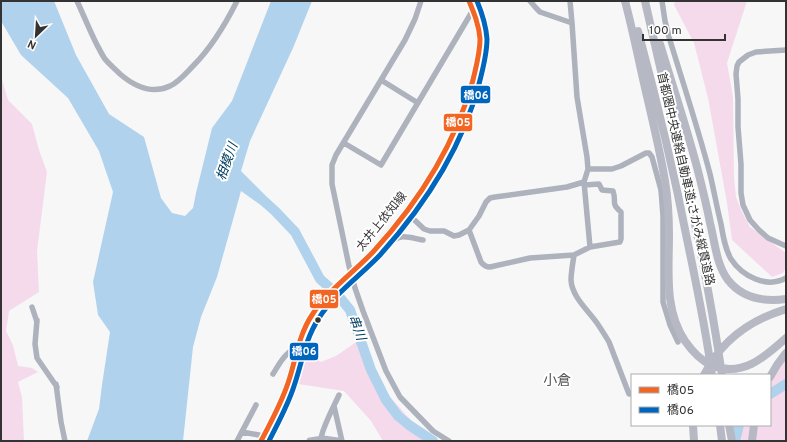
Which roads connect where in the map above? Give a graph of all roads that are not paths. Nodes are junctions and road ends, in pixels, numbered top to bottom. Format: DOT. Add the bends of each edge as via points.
graph roads {
  1 [pos="77,1"];
  2 [pos="237,1"];
  3 [pos="421,1"];
  4 [pos="469,1"];
  5 [pos="530,1"];
  6 [pos="570,1"];
  7 [pos="625,1"];
  8 [pos="630,1"];
  9 [pos="646,1"];
  10 [pos="662,1"];
  11 [pos="473,10"];
  12 [pos="572,23"];
  13 [pos="786,50"];
  14 [pos="381,80"];
  15 [pos="418,103"];
  16 [pos="344,143"];
  17 [pos="588,169"];
  18 [pos="584,183"];
  19 [pos="406,212"];
  20 [pos="469,230"];
  21 [pos="423,240"];
  22 [pos="786,246"];
  23 [pos="590,247"];
  24 [pos="574,255"];
  25 [pos="364,261"];
  26 [pos="350,275"];
  27 [pos="786,278"];
  28 [pos="786,299"];
  29 [pos="32,307"];
  30 [pos="786,309"];
  31 [pos="37,320"];
  32 [pos="40,327"];
  33 [pos="786,338"];
  34 [pos="678,342"];
  35 [pos="298,347"];
  36 [pos="786,353"];
  37 [pos="273,374"];
  38 [pos="705,374"];
  39 [pos="712,374"];
  40 [pos="722,374"];
  41 [pos="771,375"];
  42 [pos="55,378"];
  43 [pos="57,387"];
  44 [pos="631,394"];
  45 [pos="339,395"];
  46 [pos="256,405"];
  47 [pos="334,406"];
  48 [pos="693,426"];
  49 [pos="720,426"];
  50 [pos="729,426"];
  51 [pos="754,426"];
  52 [pos="242,432"];
  53 [pos="262,439"];
  54 [pos="315,440"];
  55 [pos="65,441"];
  56 [pos="237,441"];
  57 [pos="338,441"];
  58 [pos="342,441"];
  59 [pos="449,441"];
  60 [pos="694,441"];
  61 [pos="722,441"];
  62 [pos="732,441"];
  63 [pos="752,441"];
  1 -- 2 [label="street" via="107,62 128,81 154,90 166,88 176,82 201,58 223,28"];
  3 -- 14 [label="street" via="405,40"];
  4 -- 11 [label="main road, 太井上依知線"];
  5 -- 12 [label="street" via="540,12"];
  6 -- 12 [label="street"];
  7 -- 33 [label="highway" via="664,171 668,204 669,294 679,330 688,346 706,363 731,369 749,365 765,356"];
  8 -- 39 [label="highway, 首都圏中央連絡自動車道;さがみ縦貫道路" via="678,191"];
  9 -- 28 [label="highway" via="696,165 722,270 732,284 748,296 765,300"];
  9 -- 40 [label="highway, 首都圏中央連絡自動車道;さがみ縦貫道路" via="703,260"];
  10 -- 27 [label="street" via="669,37 702,146 729,255 744,274 755,279 769,282"];
  11 -- 15 [label="street"];
  11 -- 19 [label="main road, 太井上依知線" via="479,33 479,46 466,104 439,162"];
  12 -- 17 [label="street" via="577,97"];
  13 -- 22 [label="street" via="748,55 739,62 736,74 743,205 750,220 759,230 768,238"];
  14 -- 15 [label="street"];
  14 -- 16 [label="street"];
  15 -- 16 [label="street" via="381,165"];
  16 -- 26 [label="street" via="332,165 332,184"];
  17 -- 18 [label="street"];
  17 -- 34 [label="street" via="612,169 646,152 652,157 661,190 663,302"];
  18 -- 20 [label="street" via="490,198"];
  18 -- 23 [label="street"];
  18 -- 23 [label="street" via="599,184 602,190 613,191 615,207 621,212 622,240"];
  19 -- 20 [label="street" via="426,231 444,231 454,236"];
  19 -- 25 [label="main road, 太井上依知線"];
  20 -- 24 [label="street" via="481,262 486,267 530,258"];
  21 -- 25 [label="street" via="400,237 391,242 372,261"];
  23 -- 24 [label="street"];
  24 -- 44 [label="street" via="571,281 573,289 605,334"];
  25 -- 26 [label="main road, 太井上依知線"];
  26 -- 35 [label="main road, 太井上依知線" via="326,297 312,315"];
  26 -- 59 [label="street" via="386,371 400,397 433,431"];
  29 -- 31 [label="street"];
  30 -- 38 [label="highway" via="757,321 731,338 715,356"];
  31 -- 32 [label="street"];
  31 -- 43 [label="street" via="37,358"];
  35 -- 37 [label="street" via="285,356"];
  35 -- 53 [label="main road, 太井上依知線" via="280,405"];
  36 -- 41 [label="highway"];
  42 -- 43 [label="street"];
  43 -- 55 [label="street"];
  45 -- 47 [label="street"];
  46 -- 52 [label="street"];
  47 -- 54 [label="street" via="321,436"];
  47 -- 58 [label="street"];
  48 -- 60 [label="highway"];
  49 -- 61 [label="highway"];
  50 -- 62 [label="highway"];
  51 -- 63 [label="highway"];
  52 -- 53 [label="street" via="259,434"];
  52 -- 56 [label="street"];
  54 -- 57 [label="main road"];
}
